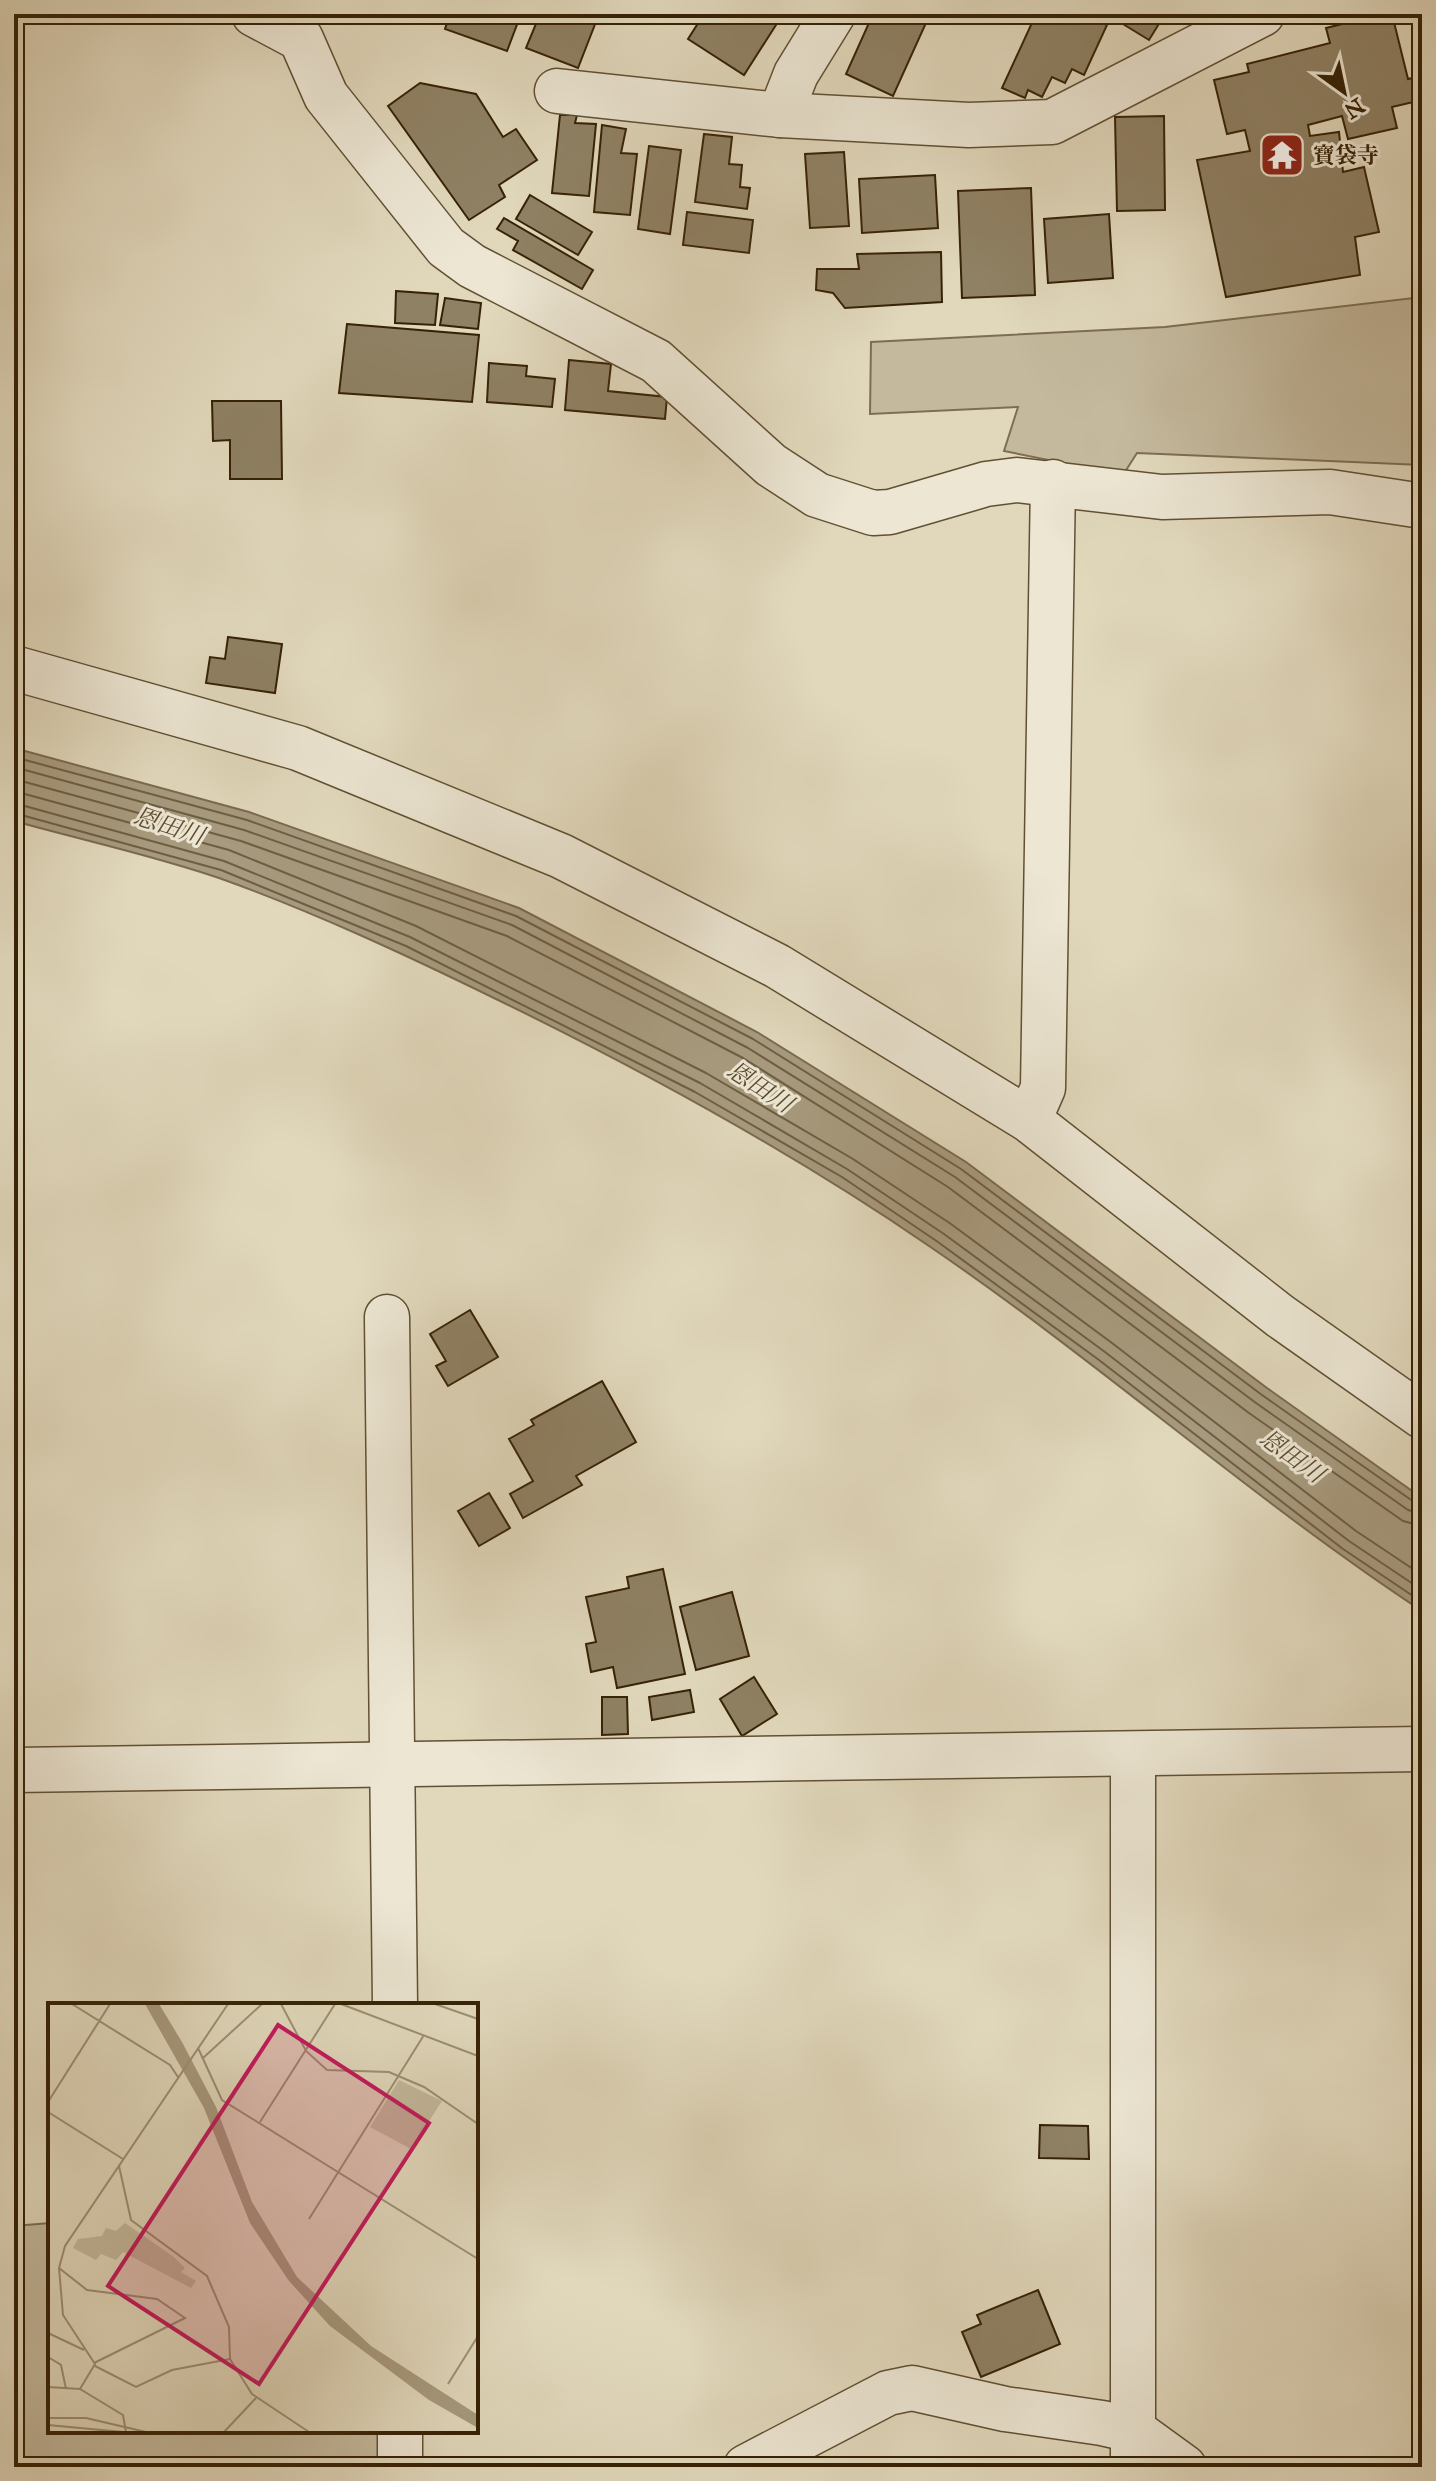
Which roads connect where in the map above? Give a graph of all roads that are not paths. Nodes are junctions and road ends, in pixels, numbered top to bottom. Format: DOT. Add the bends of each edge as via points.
graph roads {
  1 [pos="254,14"];
  2 [pos="833,14"];
  3 [pos="1262,14"];
  4 [pos="310,27"];
  5 [pos="557,91"];
  6 [pos="780,115"];
  7 [pos="1053,482"];
  8 [pos="1422,506"];
  9 [pos="14,668"];
  10 [pos="1029,1120"];
  11 [pos="387,1317"];
  12 [pos="1422,1416"];
  13 [pos="1422,1749"];
  14 [pos="1133,1756"];
  15 [pos="392,1765"];
  16 [pos="14,1770"];
  17 [pos="395,2003"];
  18 [pos="400,2433"];
  19 [pos="1133,2449"];
  20 [pos="400,2467"];
  21 [pos="746,2467"];
  22 [pos="1184,2467"];
  1 -- 4 [label="street"];
  2 -- 6 [label="street" via="796,74"];
  3 -- 6 [label="street" via="1052,122 969,125"];
  4 -- 7 [label="street" via="326,96 446,247 472,266 656,361 771,465 817,495 873,513 986,484"];
  5 -- 6 [label="street"];
  7 -- 8 [label="street" via="1162,497 1330,492"];
  7 -- 10 [label="street" via="1043,1088"];
  9 -- 10 [label="street" via="249,731 547,849 777,966"];
  10 -- 12 [label="street" via="1280,1316"];
  11 -- 15 [label="street"];
  13 -- 14 [label="street"];
  14 -- 15 [label="street"];
  14 -- 19 [label="street"];
  15 -- 16 [label="street"];
  15 -- 17 [label="street"];
  18 -- 20 [label="street"];
  19 -- 21 [label="street" via="1005,2409 898,2388"];
  19 -- 22 [label="street"];
}
